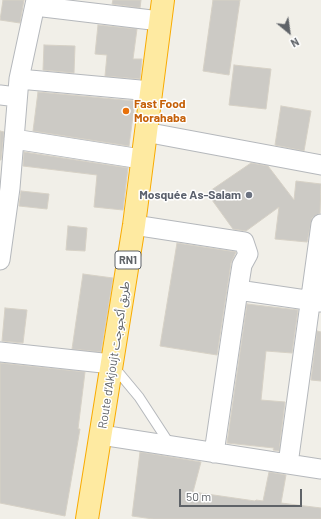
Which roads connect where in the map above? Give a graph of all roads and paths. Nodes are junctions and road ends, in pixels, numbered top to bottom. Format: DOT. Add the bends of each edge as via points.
graph roads {
  1 [pos="35,3"];
  2 [pos="162,10"];
  3 [pos="12,90"];
  4 [pos="151,91"];
  5 [pos="145,132"];
  6 [pos="14,139"];
  7 [pos="141,159"];
  8 [pos="321,165"];
  9 [pos="321,224"];
  10 [pos="134,225"];
  11 [pos="0,259"];
  12 [pos="238,290"];
  13 [pos="316,301"];
  14 [pos="0,352"];
  15 [pos="112,364"];
  16 [pos="101,436"];
  17 [pos="171,447"];
  18 [pos="214,453"];
  19 [pos="288,464"];
  20 [pos="321,469"];
  21 [pos="87,519"];
  1 -- 2 [label="street"];
  1 -- 3 [label="street"];
  2 -- 4 [label="highway, Route d'Akjoujt طريق أكجوجت / RN1"];
  3 -- 4 [label="street"];
  3 -- 6 [label="street"];
  4 -- 5 [label="highway, Route d'Akjoujt طريق أكجوجت / RN1"];
  5 -- 7 [label="highway, Route d'Akjoujt طريق أكجوجت / RN1"];
  5 -- 8 [label="street"];
  6 -- 7 [label="street"];
  6 -- 11 [label="street"];
  7 -- 10 [label="highway, Route d'Akjoujt طريق أكجوجت / RN1"];
  9 -- 13 [label="street"];
  10 -- 12 [label="street" via="244,242 248,254 242,265"];
  10 -- 15 [label="highway, Route d'Akjoujt طريق أكجوجت / RN1"];
  12 -- 13 [label="street"];
  12 -- 18 [label="street"];
  13 -- 19 [label="street"];
  14 -- 15 [label="street"];
  15 -- 16 [label="highway, Route d'Akjoujt طريق أكجوجت / RN1"];
  15 -- 17 [label="lane" via="139,397"];
  16 -- 17 [label="street"];
  16 -- 21 [label="highway, Route d'Akjoujt طريق أكجوجت / RN1"];
  17 -- 18 [label="street"];
  18 -- 19 [label="street"];
  19 -- 20 [label="street"];
}
